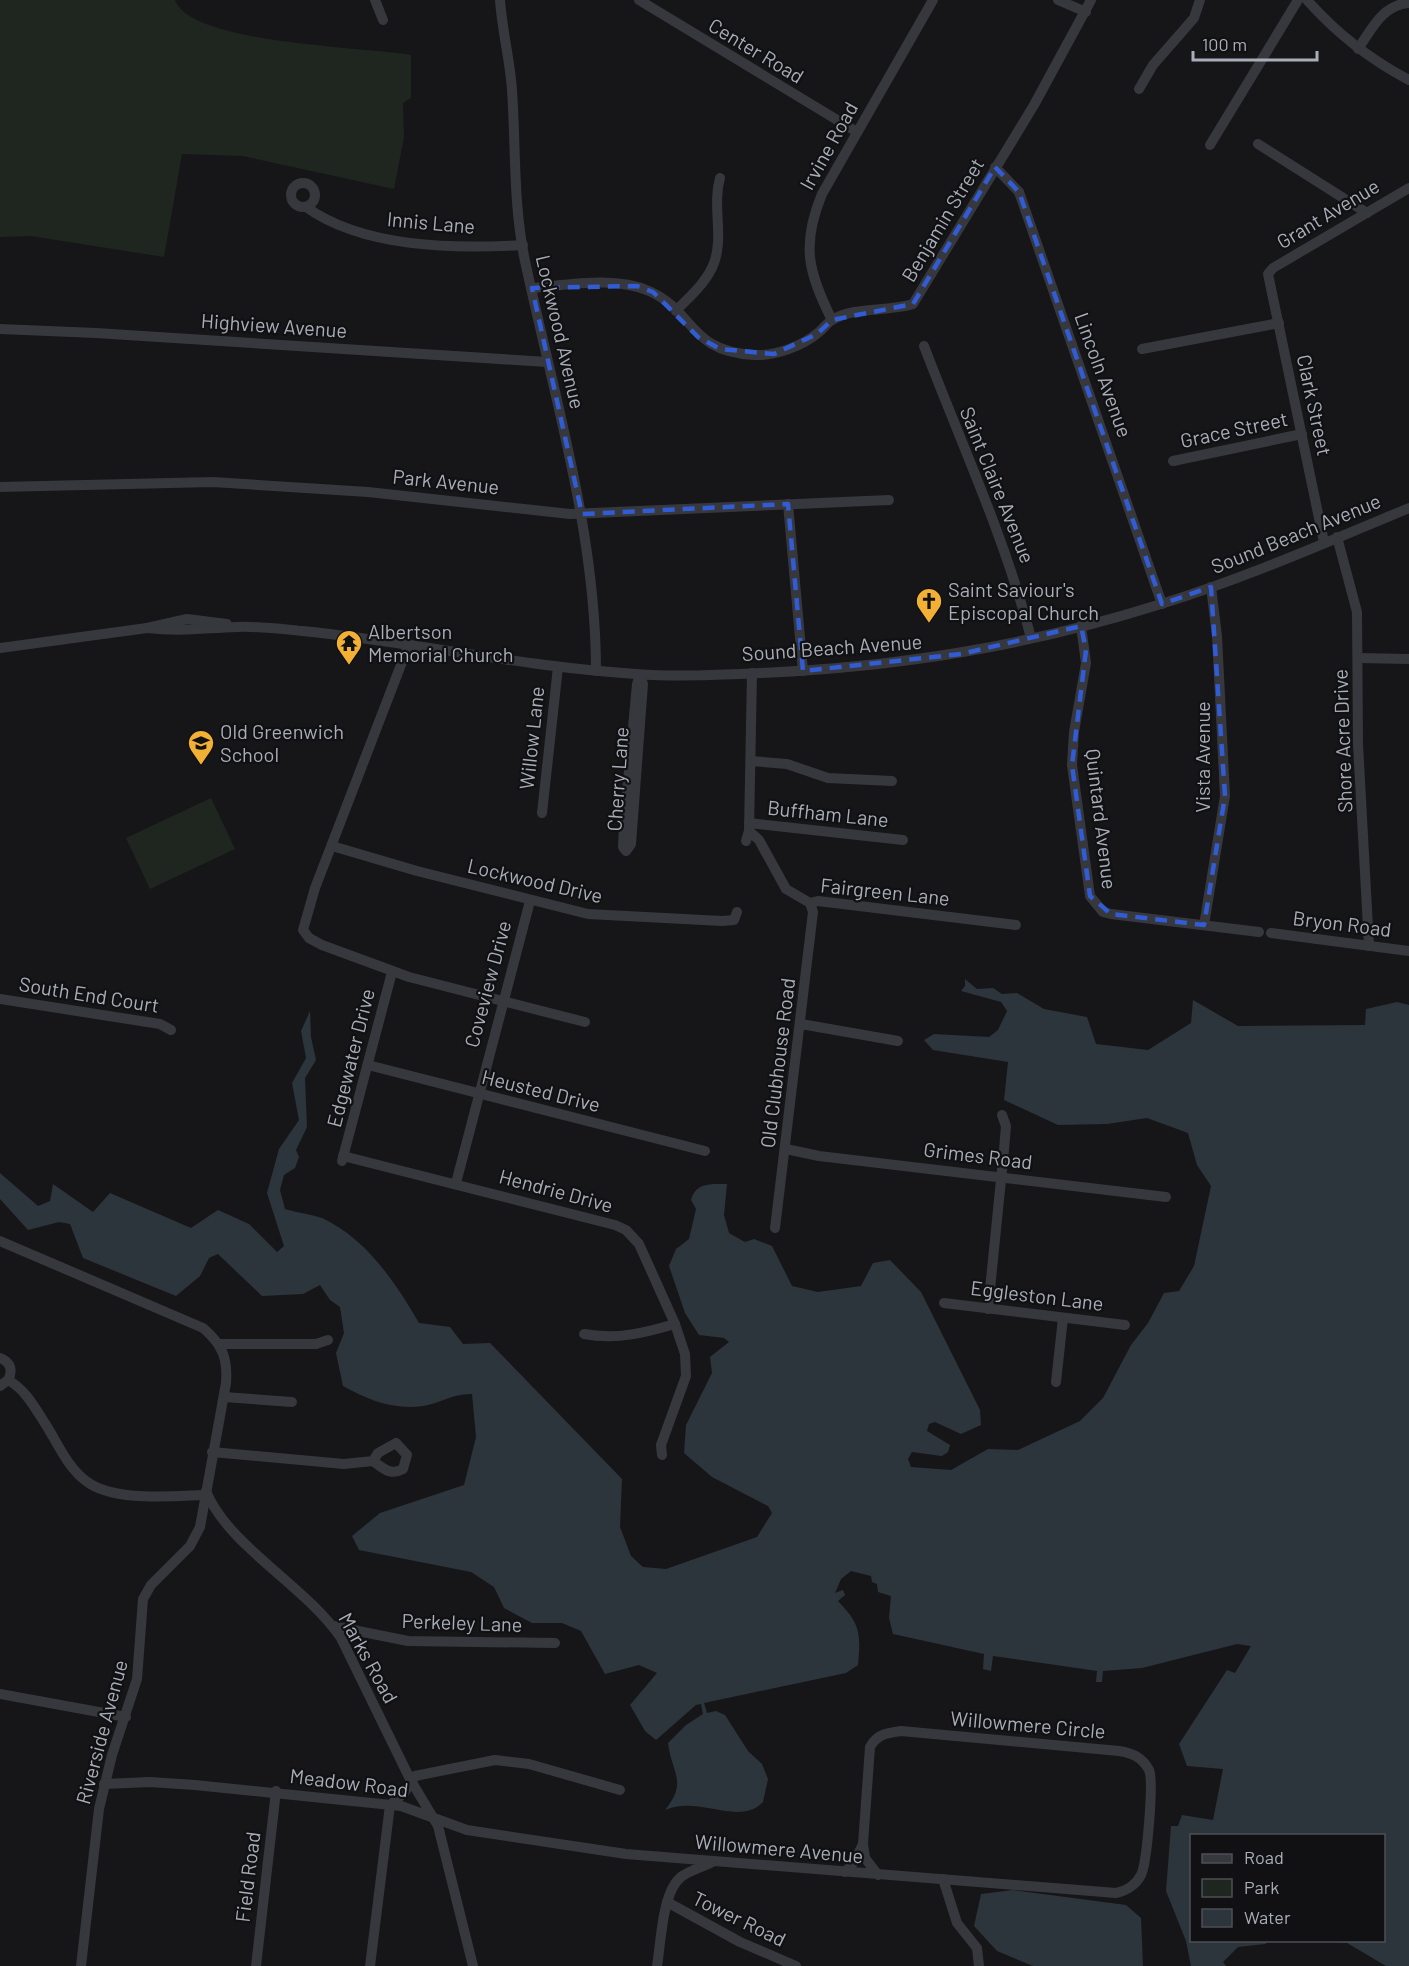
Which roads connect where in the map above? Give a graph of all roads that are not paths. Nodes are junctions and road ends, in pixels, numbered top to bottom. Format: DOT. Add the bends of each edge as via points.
graph roads {
  1 [pos="375,0"];
  2 [pos="500,0"];
  3 [pos="639,0"];
  4 [pos="933,0"];
  5 [pos="1058,0"];
  6 [pos="1092,0"];
  7 [pos="1200,0"];
  8 [pos="1298,0"];
  9 [pos="1307,0"];
  10 [pos="1409,3"];
  11 [pos="1086,12"];
  12 [pos="383,20"];
  13 [pos="1358,49"];
  14 [pos="1409,80"];
  15 [pos="1139,89"];
  16 [pos="857,132"];
  17 [pos="1258,144"];
  18 [pos="1210,146"];
  19 [pos="996,167"];
  20 [pos="720,178"];
  21 [pos="1409,188"];
  22 [pos="306,207"];
  23 [pos="1367,213"];
  24 [pos="523,245"];
  25 [pos="1268,274"];
  26 [pos="532,288"];
  27 [pos="676,311"];
  28 [pos="832,320"];
  29 [pos="1278,323"];
  30 [pos="0,329"];
  31 [pos="924,346"];
  32 [pos="1142,349"];
  33 [pos="546,362"];
  34 [pos="1302,434"];
  35 [pos="1173,461"];
  36 [pos="0,487"];
  37 [pos="889,500"];
  38 [pos="788,504"];
  39 [pos="1409,508"];
  40 [pos="582,514"];
  41 [pos="1337,537"];
  42 [pos="1324,542"];
  43 [pos="1210,587"];
  44 [pos="1162,604"];
  45 [pos="194,619"];
  46 [pos="1081,626"];
  47 [pos="181,627"];
  48 [pos="236,627"];
  49 [pos="197,631"];
  50 [pos="1031,638"];
  51 [pos="409,644"];
  52 [pos="0,648"];
  53 [pos="1358,658"];
  54 [pos="1409,659"];
  55 [pos="558,667"];
  56 [pos="596,671"];
  57 [pos="803,671"];
  58 [pos="753,674"];
  59 [pos="640,675"];
  60 [pos="751,761"];
  61 [pos="892,781"];
  62 [pos="542,813"];
  63 [pos="748,832"];
  64 [pos="903,840"];
  65 [pos="332,846"];
  66 [pos="530,901"];
  67 [pos="810,903"];
  68 [pos="735,916"];
  69 [pos="1016,925"];
  70 [pos="1204,925"];
  71 [pos="1258,932"];
  72 [pos="1271,933"];
  73 [pos="1370,946"];
  74 [pos="1409,951"];
  75 [pos="392,972"];
  76 [pos="0,999"];
  77 [pos="501,1002"];
  78 [pos="585,1022"];
  79 [pos="801,1024"];
  80 [pos="171,1030"];
  81 [pos="898,1041"];
  82 [pos="368,1065"];
  83 [pos="478,1093"];
  84 [pos="1002,1115"];
  85 [pos="786,1149"];
  86 [pos="705,1151"];
  87 [pos="343,1159"];
  88 [pos="1002,1176"];
  89 [pos="456,1183"];
  90 [pos="1167,1197"];
  91 [pos="775,1228"];
  92 [pos="0,1241"];
  93 [pos="944,1303"];
  94 [pos="988,1309"];
  95 [pos="1063,1318"];
  96 [pos="675,1324"];
  97 [pos="1125,1325"];
  98 [pos="584,1334"];
  99 [pos="328,1340"];
  100 [pos="219,1344"];
  101 [pos="0,1358"];
  102 [pos="1056,1382"];
  103 [pos="4,1383"];
  104 [pos="224,1397"];
  105 [pos="292,1402"];
  106 [pos="212,1452"];
  107 [pos="662,1455"];
  108 [pos="374,1461"];
  109 [pos="205,1492"];
  110 [pos="221,1520"];
  111 [pos="200,1527"];
  112 [pos="333,1626"];
  113 [pos="555,1642"];
  114 [pos="0,1694"];
  115 [pos="126,1717"];
  116 [pos="410,1779"];
  117 [pos="104,1784"];
  118 [pos="620,1790"];
  119 [pos="276,1791"];
  120 [pos="390,1805"];
  121 [pos="434,1816"];
  122 [pos="863,1844"];
  123 [pos="714,1861"];
  124 [pos="845,1872"];
  125 [pos="878,1875"];
  126 [pos="943,1879"];
  127 [pos="966,1881"];
  128 [pos="1124,1891"];
  129 [pos="667,1902"];
  130 [pos="954,1907"];
  131 [pos="470,1964"];
  132 [pos="81,1966"];
  133 [pos="256,1966"];
  134 [pos="370,1966"];
  135 [pos="657,1966"];
  136 [pos="796,1966"];
  137 [pos="980,1966"];
  1 -- 12 [label="street"];
  2 -- 24 [label="street, Lockwood Avenue" via="512,86 514,180"];
  3 -- 16 [label="street, Center Road"];
  4 -- 16 [label="street, Irvine Road"];
  5 -- 11 [label="street"];
  6 -- 11 [label="street, Benjamin Street"];
  7 -- 15 [label="street" via="1194,18 1153,65"];
  8 -- 18 [label="street"];
  9 -- 13 [label="street"];
  10 -- 13 [label="street" via="1390,7"];
  11 -- 19 [label="street, Benjamin Street"];
  13 -- 14 [label="street"];
  16 -- 28 [label="street, Irvine Road" via="822,194 808,238 812,276"];
  17 -- 23 [label="street"];
  19 -- 28 [label="street, Benjamin Street" via="913,304 851,313"];
  19 -- 44 [label="street, Lincoln Avenue" via="1019,192"];
  20 -- 27 [label="street" via="715,195 714,262 703,282"];
  21 -- 23 [label="street, Grant Avenue"];
  22 -- 24 [label="street, Innis Lane" via="328,221 402,241"];
  23 -- 25 [label="street, Grant Avenue"];
  24 -- 26 [label="street, Lockwood Avenue"];
  25 -- 29 [label="street, Clark Street"];
  26 -- 27 [label="street, Benjamin Street" via="619,283 653,292"];
  26 -- 33 [label="street, Lockwood Avenue"];
  27 -- 28 [label="street, Benjamin Street" via="698,337 720,349 758,356 796,345"];
  29 -- 32 [label="street"];
  29 -- 34 [label="street, Clark Street"];
  30 -- 33 [label="street, Highview Avenue"];
  31 -- 50 [label="street, Saint Claire Avenue" via="1000,538"];
  33 -- 40 [label="street, Lockwood Avenue"];
  34 -- 35 [label="street, Grace Street"];
  34 -- 42 [label="street, Clark Street"];
  36 -- 40 [label="street, Park Avenue" via="213,482 368,492"];
  37 -- 38 [label="street, Park Avenue"];
  38 -- 40 [label="street, Park Avenue"];
  38 -- 57 [label="street"];
  39 -- 41 [label="street, Sound Beach Avenue"];
  40 -- 56 [label="street, Lockwood Avenue" via="594,612"];
  41 -- 42 [label="street, Sound Beach Avenue"];
  41 -- 53 [label="street, Shore Acre Drive" via="1357,612"];
  42 -- 43 [label="street, Sound Beach Avenue"];
  43 -- 44 [label="street, Sound Beach Avenue"];
  43 -- 70 [label="street, Vista Avenue" via="1217,636 1225,796"];
  44 -- 46 [label="street, Sound Beach Avenue"];
  45 -- 47 [label="street, Sound Beach Avenue"];
  45 -- 48 [label="street, Sound Beach Avenue"];
  45 -- 49 [label="street"];
  46 -- 50 [label="street, Sound Beach Avenue"];
  46 -- 70 [label="street, Quintard Avenue" via="1086,663 1072,765 1090,896 1103,912"];
  47 -- 49 [label="street, Sound Beach Avenue"];
  47 -- 52 [label="street, Sound Beach Avenue"];
  48 -- 49 [label="street, Sound Beach Avenue"];
  48 -- 51 [label="street, Sound Beach Avenue"];
  50 -- 57 [label="street, Sound Beach Avenue" via="961,654"];
  51 -- 55 [label="street, Sound Beach Avenue"];
  51 -- 65 [label="street, Edgewater Drive"];
  53 -- 54 [label="street"];
  53 -- 73 [label="street, Shore Acre Drive" via="1356,696"];
  55 -- 56 [label="street, Sound Beach Avenue"];
  55 -- 62 [label="street, Willow Lane"];
  56 -- 59 [label="street, Sound Beach Avenue"];
  57 -- 58 [label="street, Sound Beach Avenue"];
  58 -- 59 [label="street, Sound Beach Avenue"];
  58 -- 60 [label="street"];
  59 -- 59 [label="street, Cherry Lane" via="624,825 626,851 631,844 643,684"];
  60 -- 61 [label="street" via="787,764 828,778"];
  60 -- 63 [label="street"];
  63 -- 64 [label="street, Buffham Lane"];
  63 -- 67 [label="street, Fairgreen Lane" via="759,840 786,889"];
  65 -- 66 [label="street, Lockwood Drive"];
  65 -- 75 [label="street, Edgewater Drive" via="303,930 321,945"];
  66 -- 68 [label="street, Lockwood Drive" via="606,916"];
  66 -- 77 [label="street, Coveview Drive"];
  67 -- 69 [label="street, Fairgreen Lane"];
  67 -- 79 [label="street, Old Clubhouse Road" via="813,912"];
  70 -- 71 [label="street"];
  72 -- 73 [label="street, Bryon Road"];
  73 -- 74 [label="street, Bryon Road"];
  75 -- 77 [label="street"];
  75 -- 82 [label="street, Edgewater Drive"];
  76 -- 80 [label="street, South End Court" via="160,1024"];
  77 -- 78 [label="street"];
  77 -- 83 [label="street, Coveview Drive"];
  79 -- 81 [label="street"];
  79 -- 85 [label="street, Old Clubhouse Road"];
  82 -- 83 [label="street, Heusted Drive"];
  82 -- 87 [label="street, Edgewater Drive"];
  83 -- 86 [label="street, Heusted Drive"];
  83 -- 89 [label="street, Coveview Drive"];
  84 -- 88 [label="street" via="1006,1126"];
  85 -- 88 [label="street, Grimes Road"];
  85 -- 91 [label="street, Old Clubhouse Road"];
  87 -- 89 [label="street, Hendrie Drive"];
  88 -- 90 [label="street, Grimes Road"];
  88 -- 94 [label="street"];
  89 -- 96 [label="street, Hendrie Drive" via="626,1230 639,1244"];
  92 -- 100 [label="street" via="187,1320 203,1328"];
  93 -- 94 [label="street, Eggleston Lane"];
  94 -- 95 [label="street, Eggleston Lane"];
  95 -- 97 [label="street, Eggleston Lane"];
  95 -- 102 [label="street"];
  96 -- 98 [label="street" via="625,1337"];
  96 -- 107 [label="street, Hendrie Drive" via="685,1354 686,1376 661,1445"];
  99 -- 100 [label="street" via="316,1344"];
  100 -- 104 [label="street, Riverside Avenue" via="226,1363"];
  101 -- 103 [label="street" via="11,1369"];
  103 -- 109 [label="street" via="23,1390 71,1466 97,1488 125,1494"];
  104 -- 105 [label="street"];
  104 -- 106 [label="street, Riverside Avenue"];
  106 -- 108 [label="street" via="344,1464"];
  106 -- 109 [label="street, Riverside Avenue"];
  109 -- 110 [label="street, Marks Road"];
  109 -- 111 [label="street, Riverside Avenue"];
  110 -- 111 [label="street"];
  110 -- 112 [label="street, Marks Road"];
  111 -- 115 [label="street, Riverside Avenue" via="190,1546 151,1585 143,1599 140,1665"];
  112 -- 113 [label="street, Perkeley Lane" via="408,1641"];
  112 -- 116 [label="street, Marks Road"];
  114 -- 115 [label="street"];
  115 -- 117 [label="street, Riverside Avenue"];
  116 -- 118 [label="street" via="495,1760 529,1764"];
  116 -- 120 [label="street" via="404,1793"];
  116 -- 121 [label="street, Marks Road"];
  117 -- 119 [label="street, Meadow Road" via="150,1782"];
  117 -- 132 [label="street, Riverside Avenue"];
  119 -- 120 [label="street, Meadow Road"];
  119 -- 133 [label="street, Field Road"];
  120 -- 121 [label="street, Meadow Road"];
  120 -- 134 [label="street"];
  121 -- 123 [label="street, Willowmere Avenue" via="467,1830 506,1837 615,1853"];
  121 -- 131 [label="street" via="443,1840"];
  122 -- 124 [label="street, Willowmere Circle"];
  122 -- 125 [label="street, Willowmere Circle" via="865,1858"];
  122 -- 128 [label="street, Willowmere Circle" via="870,1747 883,1734 901,1731 1119,1750 1141,1759 1152,1783 1145,1865 1139,1879"];
  123 -- 124 [label="street, Willowmere Avenue"];
  123 -- 129 [label="street" via="678,1879"];
  124 -- 125 [label="street, Willowmere Avenue"];
  125 -- 126 [label="street, Willowmere Avenue"];
  126 -- 127 [label="street, Willowmere Avenue"];
  126 -- 130 [label="street"];
  127 -- 128 [label="street, Willowmere Avenue"];
  127 -- 130 [label="street" via="958,1890"];
  129 -- 135 [label="street"];
  129 -- 136 [label="street, Tower Road" via="740,1942"];
  130 -- 137 [label="street" via="957,1923 977,1948"];
}
